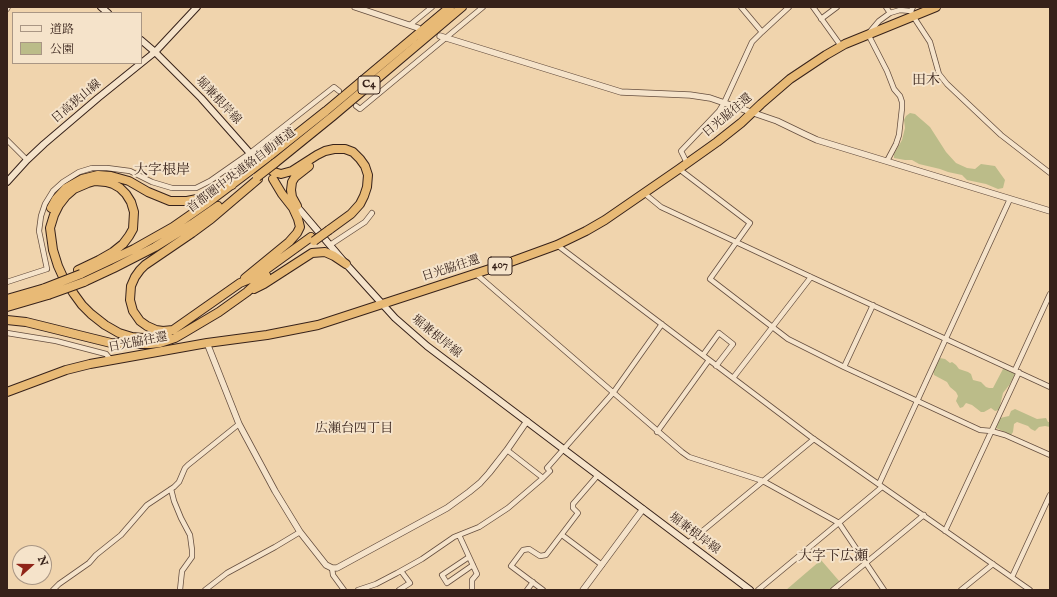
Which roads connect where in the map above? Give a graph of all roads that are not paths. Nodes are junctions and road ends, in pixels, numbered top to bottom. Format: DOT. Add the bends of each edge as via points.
graph roads {
  1 [pos="197,7"];
  2 [pos="355,7"];
  3 [pos="432,7"];
  4 [pos="450,7"];
  5 [pos="462,7"];
  6 [pos="483,7"];
  7 [pos="741,7"];
  8 [pos="789,7"];
  9 [pos="813,7"];
  10 [pos="838,7"];
  11 [pos="886,7"];
  12 [pos="936,7"];
  13 [pos="912,11"];
  14 [pos="890,13"];
  15 [pos="821,19"];
  16 [pos="410,25"];
  17 [pos="418,28"];
  18 [pos="762,32"];
  19 [pos="868,34"];
  20 [pos="440,36"];
  21 [pos="447,38"];
  22 [pos="142,41"];
  23 [pos="841,46"];
  24 [pos="155,52"];
  25 [pos="142,62"];
  26 [pos="140,64"];
  27 [pos="339,91"];
  28 [pos="724,103"];
  29 [pos="356,106"];
  30 [pos="752,112"];
  31 [pos="7,140"];
  32 [pos="252,155"];
  33 [pos="27,160"];
  34 [pos="887,161"];
  35 [pos="687,163"];
  36 [pos="679,169"];
  37 [pos="1050,173"];
  38 [pos="258,178"];
  39 [pos="273,179"];
  40 [pos="7,182"];
  41 [pos="232,185"];
  42 [pos="644,192"];
  43 [pos="1010,199"];
  44 [pos="297,206"];
  45 [pos="1050,211"];
  46 [pos="372,213"];
  47 [pos="328,228"];
  48 [pos="312,239"];
  49 [pos="736,242"];
  50 [pos="330,245"];
  51 [pos="557,245"];
  52 [pos="346,264"];
  53 [pos="475,273"];
  54 [pos="81,275"];
  55 [pos="811,277"];
  56 [pos="7,282"];
  57 [pos="240,283"];
  58 [pos="46,289"];
  59 [pos="247,292"];
  60 [pos="1050,294"];
  61 [pos="7,299"];
  62 [pos="382,304"];
  63 [pos="873,305"];
  64 [pos="7,307"];
  65 [pos="7,320"];
  66 [pos="662,324"];
  67 [pos="772,327"];
  68 [pos="173,330"];
  69 [pos="7,333"];
  70 [pos="946,338"];
  71 [pos="207,343"];
  72 [pos="139,344"];
  73 [pos="703,355"];
  74 [pos="111,360"];
  75 [pos="709,360"];
  76 [pos="716,366"];
  77 [pos="844,367"];
  78 [pos="1017,371"];
  79 [pos="733,378"];
  80 [pos="1050,386"];
  81 [pos="7,392"];
  82 [pos="613,393"];
  83 [pos="917,401"];
  84 [pos="527,421"];
  85 [pos="239,424"];
  86 [pos="991,431"];
  87 [pos="657,432"];
  88 [pos="814,439"];
  89 [pos="564,449"];
  90 [pos="507,450"];
  91 [pos="1050,455"];
  92 [pos="598,475"];
  93 [pos="543,478"];
  94 [pos="763,481"];
  95 [pos="881,485"];
  96 [pos="171,489"];
  97 [pos="1050,495"];
  98 [pos="644,509"];
  99 [pos="924,515"];
  100 [pos="839,523"];
  101 [pos="945,531"];
  102 [pos="300,532"];
  103 [pos="562,535"];
  104 [pos="459,536"];
  105 [pos="688,543"];
  106 [pos="469,557"];
  107 [pos="866,562"];
  108 [pos="993,564"];
  109 [pos="473,565"];
  110 [pos="602,565"];
  111 [pos="332,568"];
  112 [pos="401,571"];
  113 [pos="1012,577"];
  114 [pos="533,582"];
  115 [pos="53,590"];
  116 [pos="180,590"];
  117 [pos="205,590"];
  118 [pos="344,590"];
  119 [pos="358,590"];
  120 [pos="399,590"];
  121 [pos="472,590"];
  122 [pos="527,590"];
  123 [pos="543,590"];
  124 [pos="583,590"];
  125 [pos="750,590"];
  126 [pos="758,590"];
  127 [pos="833,590"];
  128 [pos="884,590"];
  129 [pos="961,590"];
  130 [pos="1030,590"];
  1 -- 24 [label="main road, 日高狭山線"];
  2 -- 16 [label="street"];
  3 -- 16 [label="street"];
  4 -- 41 [label="highway, 首都圏中央連絡自動車道 / C4, bridge" via="326,111"];
  5 -- 38 [label="highway, 首都圏中央連絡自動車道 / C4, bridge"];
  6 -- 21 [label="street"];
  7 -- 18 [label="street"];
  8 -- 18 [label="street"];
  9 -- 15 [label="street"];
  10 -- 15 [label="street"];
  11 -- 14 [label="street"];
  12 -- 13 [label="highway, 日光脇往還 / 407"];
  13 -- 14 [label="street" via="900,10"];
  13 -- 19 [label="highway, 日光脇往還 / 407"];
  13 -- 37 [label="street" via="930,42 939,74 947,84 1000,135"];
  14 -- 19 [label="street"];
  15 -- 23 [label="street"];
  16 -- 17 [label="street"];
  18 -- 28 [label="street" via="752,42"];
  19 -- 23 [label="highway, 日光脇往還 / 407"];
  19 -- 34 [label="street" via="902,102 899,135"];
  20 -- 21 [label="street"];
  21 -- 28 [label="street" via="621,92 690,95"];
  21 -- 29 [label="street" via="360,109"];
  22 -- 24 [label="main road, 堀兼根岸線"];
  23 -- 30 [label="highway, 日光脇往還 / 407" via="790,79"];
  24 -- 25 [label="main road, 日高狭山線"];
  24 -- 32 [label="main road, 堀兼根岸線"];
  26 -- 33 [label="main road, 日高狭山線"];
  27 -- 32 [label="street" via="334,87"];
  28 -- 30 [label="street"];
  28 -- 35 [label="street" via="681,151"];
  30 -- 34 [label="street" via="817,140"];
  30 -- 35 [label="highway, 日光脇往還 / 407" via="741,124"];
  31 -- 33 [label="street"];
  32 -- 39 [label="main road, 堀兼根岸線"];
  32 -- 47 [label="highway" via="274,172 281,174 292,171 325,151 345,149 353,152 366,166 367,187 360,204 351,214"];
  32 -- 56 [label="street" via="196,188 172,188 130,171 92,168 79,172 54,191 41,216 39,231 47,269"];
  33 -- 40 [label="main road, 日高狭山線"];
  34 -- 43 [label="street"];
  35 -- 36 [label="highway, 日光脇往還 / 407"];
  36 -- 42 [label="highway, 日光脇往還 / 407"];
  36 -- 49 [label="street" via="750,222"];
  38 -- 54 [label="highway, 首都圏中央連絡自動車道 / C4" via="212,211 138,257"];
  38 -- 68 [label="highway" via="198,228 145,265 135,277 130,300 133,311 140,321 156,330"];
  39 -- 44 [label="main road, 堀兼根岸線"];
  39 -- 57 [label="highway" via="293,208 300,227 289,242"];
  41 -- 54 [label="highway, 首都圏中央連絡自動車道 / C4" via="174,227"];
  41 -- 72 [label="highway" via="202,198 170,201 128,181 111,176 98,176 82,179 66,188 51,207 45,230 48,250 57,276 69,296 101,329"];
  42 -- 49 [label="street" via="661,207"];
  42 -- 51 [label="highway, 日光脇往還 / 407" via="594,227"];
  43 -- 45 [label="street"];
  43 -- 70 [label="street"];
  44 -- 47 [label="highway" via="292,197 292,182 309,166 321,158 339,154 357,162 364,178 362,192 346,212"];
  44 -- 50 [label="main road, 堀兼根岸線"];
  46 -- 50 [label="street" via="365,222"];
  47 -- 48 [label="highway"];
  48 -- 57 [label="highway" via="257,276"];
  48 -- 59 [label="highway"];
  49 -- 55 [label="street"];
  49 -- 67 [label="street" via="710,279"];
  50 -- 52 [label="main road, 堀兼根岸線"];
  51 -- 53 [label="highway, 日光脇往還 / 407"];
  51 -- 66 [label="street"];
  52 -- 59 [label="highway" via="325,252 312,253"];
  52 -- 62 [label="main road, 堀兼根岸線"];
  53 -- 62 [label="highway, 日光脇往還 / 407"];
  53 -- 82 [label="street"];
  54 -- 58 [label="highway, 首都圏中央連絡自動車道 / C4, bridge"];
  54 -- 68 [label="highway" via="122,244 132,229 134,212 131,202 126,194 113,184 95,181 88,183 74,189 59,205 50,228 58,266 82,305 105,325 119,333 153,338"];
  55 -- 63 [label="street"];
  55 -- 67 [label="street"];
  57 -- 68 [label="highway"];
  58 -- 61 [label="highway, 首都圏中央連絡自動車道 / C4"];
  58 -- 64 [label="highway, 首都圏中央連絡自動車道 / C4"];
  59 -- 72 [label="highway" via="175,338 160,343"];
  60 -- 78 [label="street"];
  62 -- 71 [label="highway, 日光脇往還 / 407" via="296,329"];
  62 -- 84 [label="main road, 堀兼根岸線" via="427,346"];
  63 -- 70 [label="street"];
  63 -- 77 [label="street"];
  65 -- 72 [label="highway" via="26,322 111,343"];
  66 -- 73 [label="street"];
  66 -- 82 [label="street"];
  67 -- 77 [label="street" via="788,339"];
  67 -- 79 [label="street"];
  69 -- 74 [label="street" via="56,341 106,354"];
  70 -- 78 [label="street"];
  70 -- 83 [label="street"];
  71 -- 74 [label="highway, 日光脇往還 / 407"];
  71 -- 85 [label="street"];
  73 -- 75 [label="street"];
  73 -- 76 [label="street" via="719,333 733,344"];
  74 -- 81 [label="highway, 日光脇往還 / 407" via="66,370"];
  75 -- 76 [label="street"];
  75 -- 87 [label="street"];
  76 -- 79 [label="street"];
  77 -- 83 [label="street"];
  78 -- 80 [label="street"];
  78 -- 86 [label="street"];
  79 -- 88 [label="street"];
  82 -- 87 [label="street"];
  82 -- 89 [label="street"];
  83 -- 86 [label="street" via="980,430"];
  83 -- 95 [label="street"];
  84 -- 89 [label="main road, 堀兼根岸線"];
  84 -- 90 [label="street"];
  85 -- 96 [label="street" via="188,465 179,482"];
  85 -- 102 [label="street"];
  86 -- 91 [label="street"];
  86 -- 101 [label="street"];
  87 -- 94 [label="street" via="689,457"];
  88 -- 94 [label="street"];
  88 -- 95 [label="street"];
  89 -- 92 [label="main road, 堀兼根岸線"];
  89 -- 93 [label="street" via="547,468 550,471"];
  90 -- 93 [label="street"];
  90 -- 111 [label="street" via="480,482 447,508 337,568"];
  92 -- 98 [label="main road, 堀兼根岸線"];
  92 -- 103 [label="street" via="573,504 578,513"];
  93 -- 104 [label="street" via="508,508 479,527"];
  94 -- 100 [label="street"];
  94 -- 105 [label="street"];
  95 -- 99 [label="street"];
  95 -- 100 [label="street"];
  96 -- 115 [label="street" via="147,505 121,535"];
  96 -- 116 [label="street" via="180,518 190,535 192,550 192,557 182,572"];
  97 -- 113 [label="street"];
  98 -- 105 [label="main road, 堀兼根岸線"];
  98 -- 110 [label="street"];
  99 -- 101 [label="street"];
  99 -- 107 [label="street"];
  100 -- 107 [label="street"];
  100 -- 126 [label="street"];
  101 -- 108 [label="street"];
  102 -- 111 [label="street" via="326,565"];
  102 -- 117 [label="street" via="227,573"];
  103 -- 110 [label="street"];
  103 -- 114 [label="street" via="546,555 540,556 528,549 523,550 511,566"];
  104 -- 106 [label="street"];
  104 -- 112 [label="street"];
  105 -- 125 [label="main road, 堀兼根岸線"];
  106 -- 109 [label="street"];
  106 -- 109 [label="street" via="442,575 447,583"];
  107 -- 127 [label="street"];
  107 -- 128 [label="street"];
  108 -- 113 [label="street"];
  108 -- 129 [label="street"];
  109 -- 121 [label="street" via="477,574 472,580"];
  110 -- 124 [label="street"];
  111 -- 118 [label="street" via="333,575"];
  112 -- 119 [label="street"];
  112 -- 120 [label="street" via="410,583"];
  113 -- 130 [label="street"];
  114 -- 122 [label="street"];
  114 -- 123 [label="street"];
}
